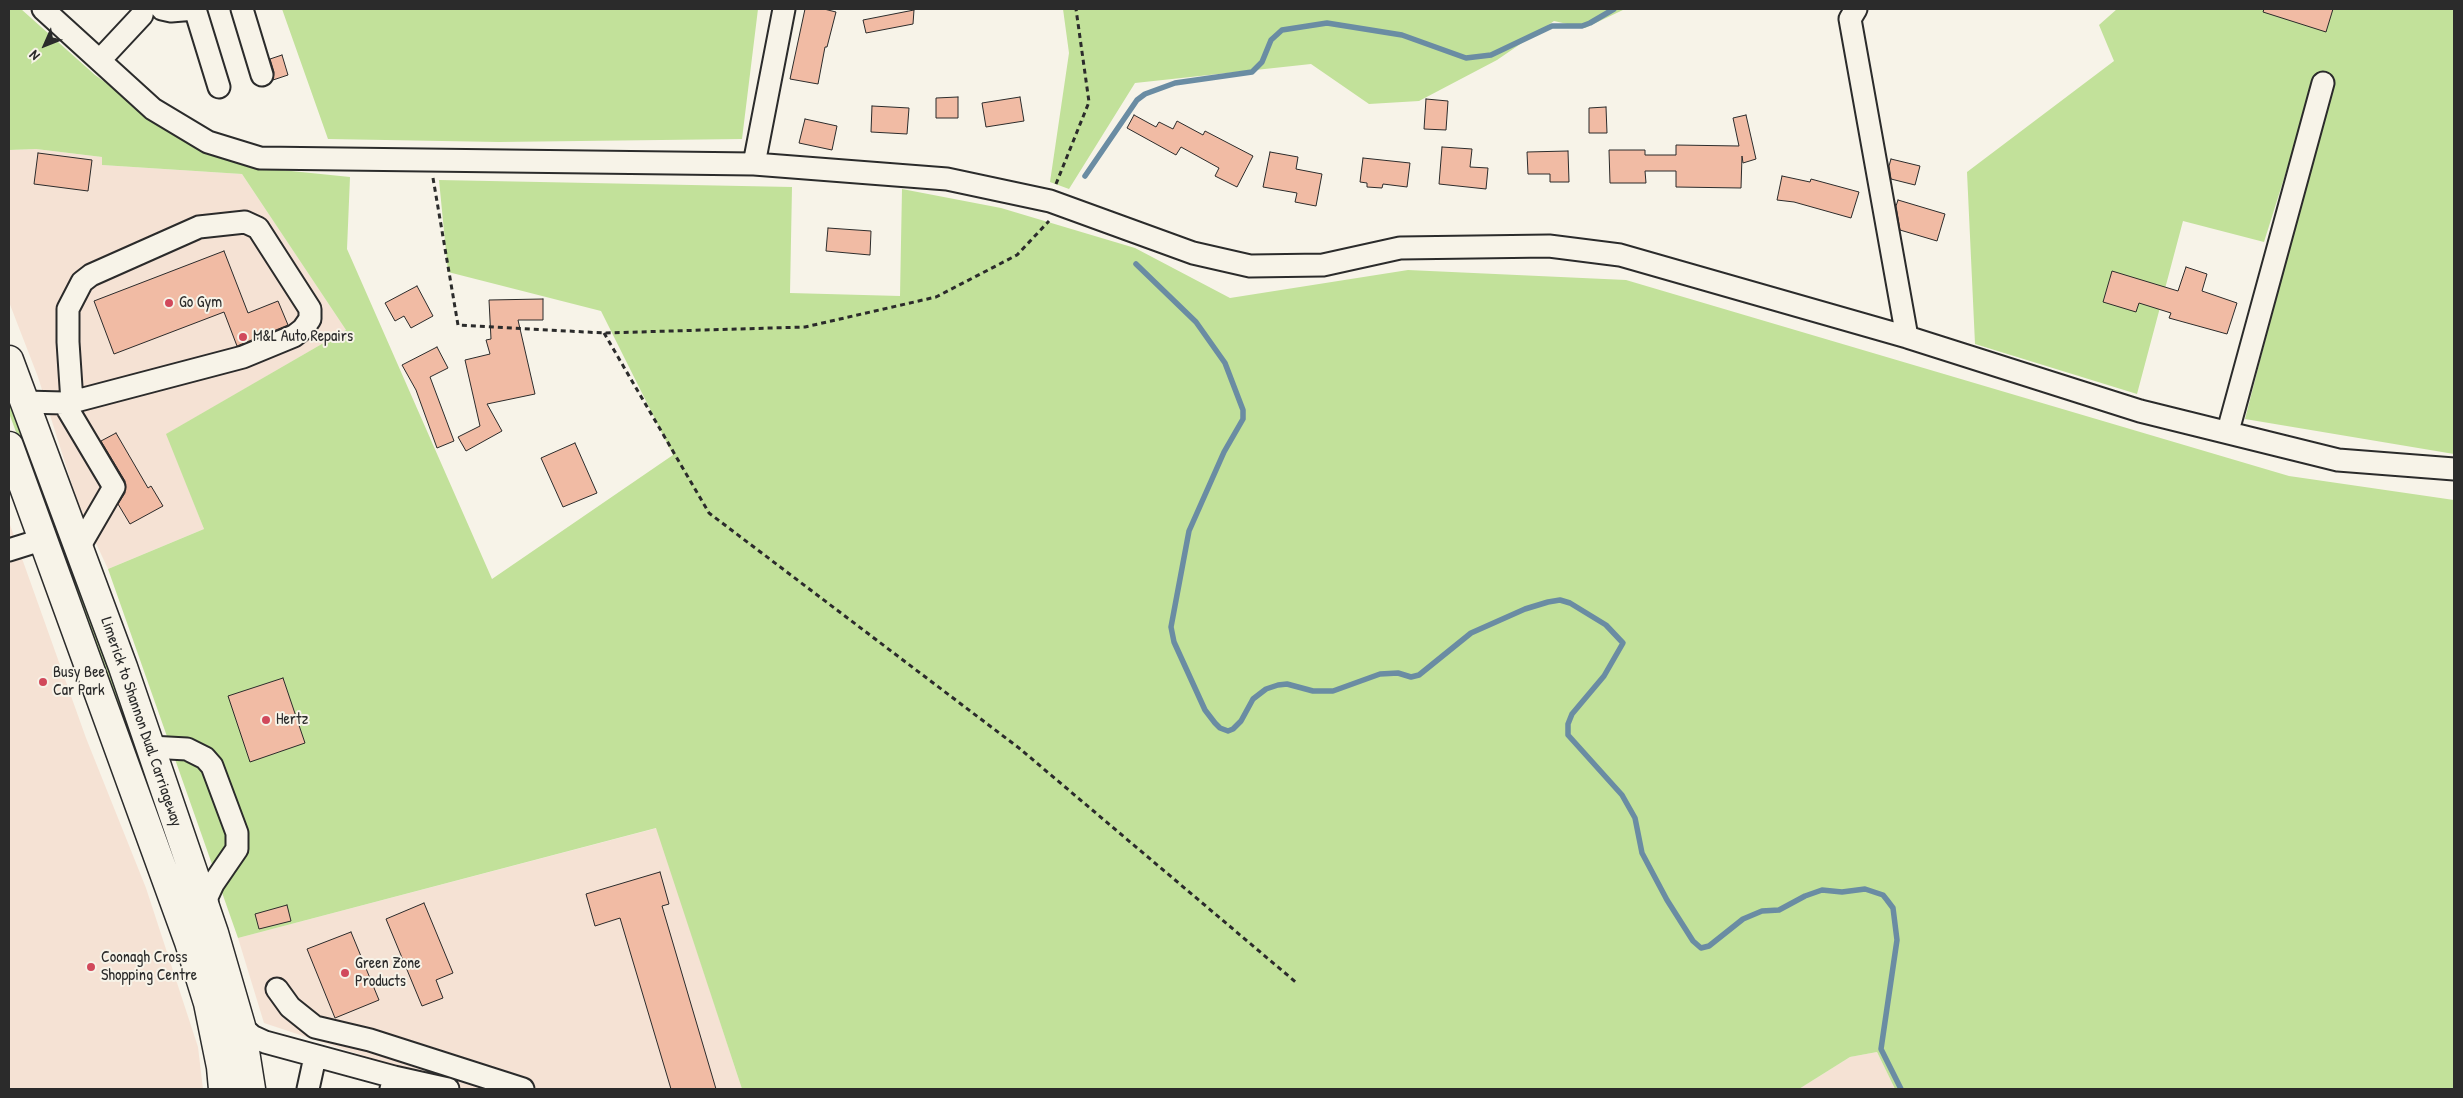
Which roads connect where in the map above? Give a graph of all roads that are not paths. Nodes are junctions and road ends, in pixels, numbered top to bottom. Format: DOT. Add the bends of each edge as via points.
graph roads {
  1 [pos="43,9"];
  2 [pos="143,9"];
  3 [pos="162,9"];
  4 [pos="195,9"];
  5 [pos="242,9"];
  6 [pos="784,9"];
  7 [pos="1856,9"];
  8 [pos="100,60"];
  9 [pos="262,75"];
  10 [pos="2323,84"];
  11 [pos="219,87"];
  12 [pos="754,164"];
  13 [pos="1907,337"];
  14 [pos="9,360"];
  15 [pos="24,402"];
  16 [pos="68,402"];
  17 [pos="2228,432"];
  18 [pos="9,446"];
  19 [pos="2454,469"];
  20 [pos="44,539"];
  21 [pos="78,549"];
  22 [pos="9,550"];
  23 [pos="150,747"];
  24 [pos="207,911"];
  25 [pos="277,989"];
  26 [pos="242,1026"];
  27 [pos="315,1057"];
  28 [pos="393,1083"];
  29 [pos="223,1089"];
  30 [pos="251,1089"];
  31 [pos="308,1089"];
  32 [pos="448,1089"];
  33 [pos="523,1089"];
  1 -- 8 [label="street"];
  2 -- 8 [label="street" via="142,15"];
  3 -- 4 [label="street"];
  4 -- 11 [label="street"];
  5 -- 9 [label="street"];
  6 -- 12 [label="street"];
  7 -- 13 [label="street" via="1850,19"];
  8 -- 12 [label="street" via="153,109 208,142 260,158"];
  10 -- 17 [label="street"];
  12 -- 13 [label="street" via="947,179 1050,200 1193,254 1250,266 1323,265 1400,248 1549,246 1620,255"];
  13 -- 17 [label="street" via="2140,411"];
  14 -- 15 [label="main road, Limerick to Shannon Dual Carriageway"];
  15 -- 16 [label="street"];
  15 -- 21 [label="main road, Limerick to Shannon Dual Carriageway"];
  16 -- 16 [label="street" via="68,309 82,282 199,227 245,222 258,228 310,309 310,319 294,336 243,357"];
  16 -- 21 [label="street" via="114,487"];
  17 -- 19 [label="street" via="2338,460"];
  18 -- 20 [label="main road, Limerick to Shannon Dual Carriageway"];
  20 -- 22 [label="street"];
  20 -- 29 [label="main road, Limerick to Shannon Dual Carriageway" via="189,942 208,1003"];
  21 -- 23 [label="main road, Limerick to Shannon Dual Carriageway"];
  23 -- 24 [label="main road, Limerick to Shannon Dual Carriageway"];
  23 -- 24 [label="street" via="187,749 205,758 212,766 237,833 237,849 213,884 207,898"];
  24 -- 26 [label="main road, Limerick to Shannon Dual Carriageway"];
  25 -- 33 [label="street" via="290,1007 315,1026 370,1040"];
  26 -- 27 [label="street" via="265,1042"];
  26 -- 30 [label="main road, Limerick to Shannon Dual Carriageway"];
  27 -- 28 [label="street"];
  27 -- 31 [label="street"];
  28 -- 32 [label="street"];
}
